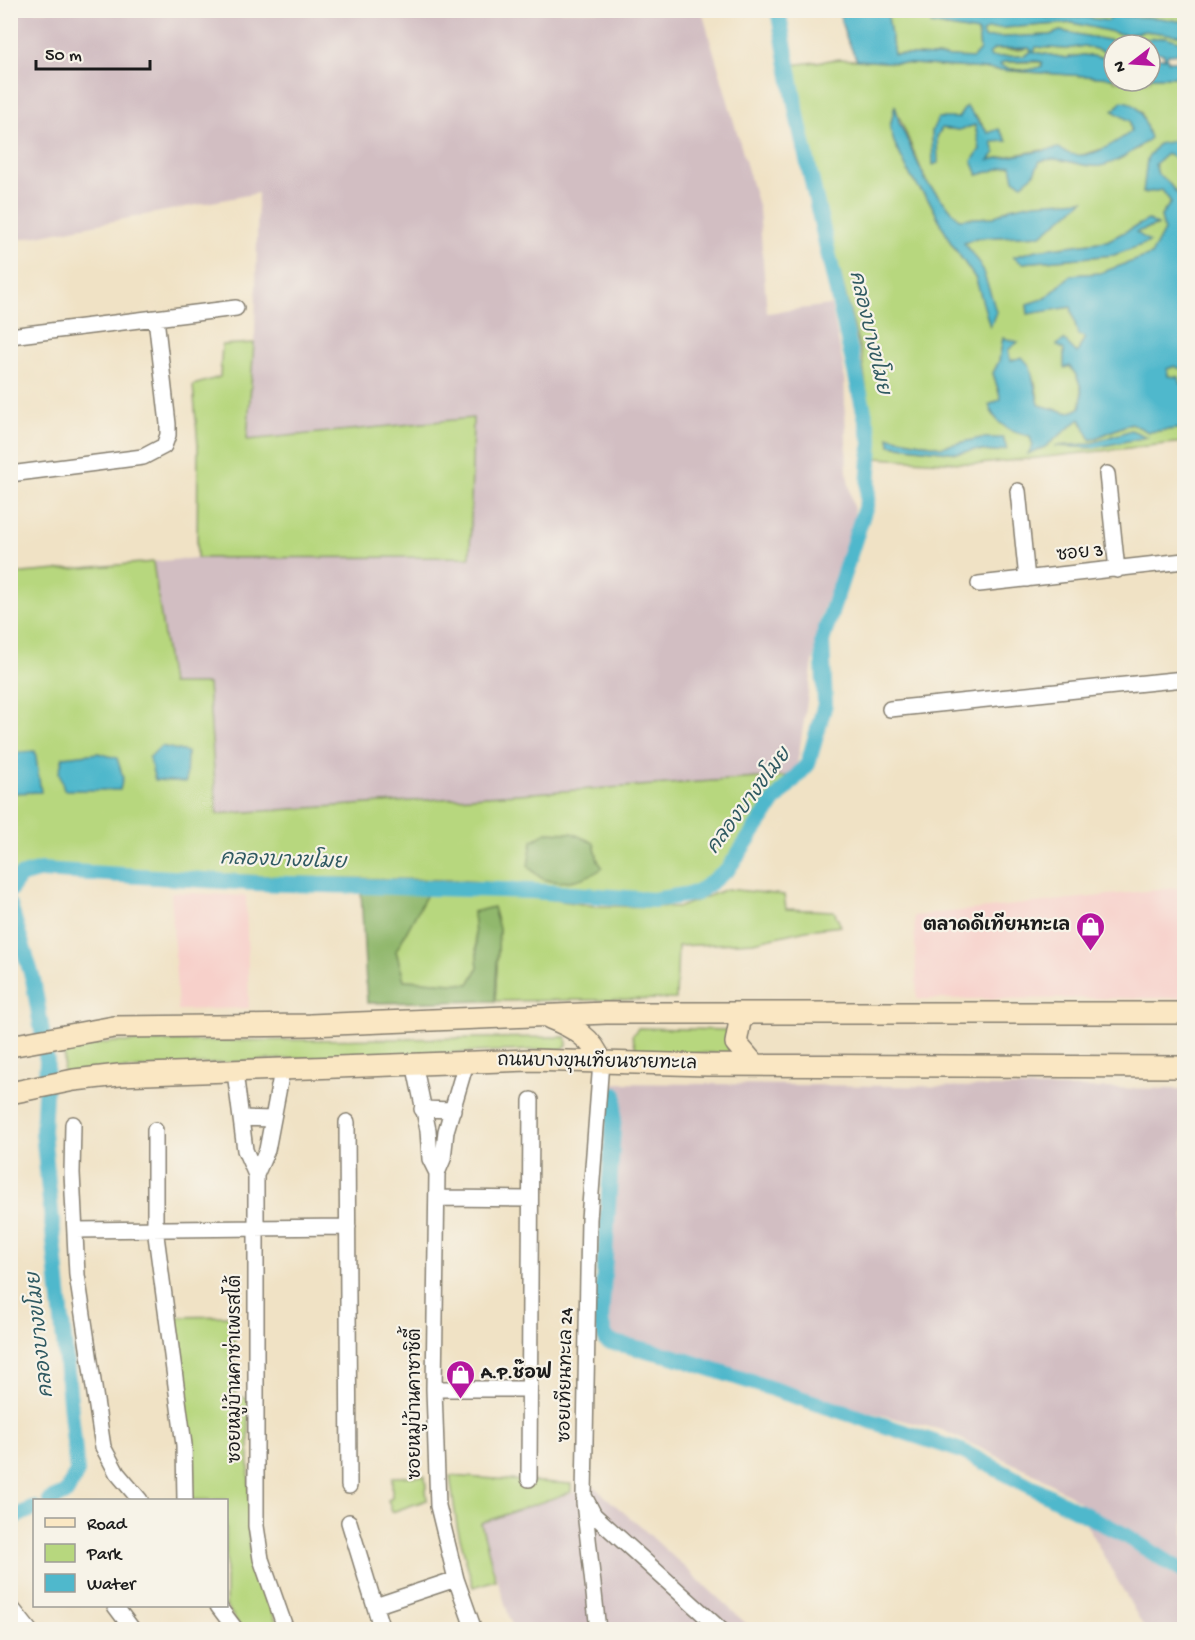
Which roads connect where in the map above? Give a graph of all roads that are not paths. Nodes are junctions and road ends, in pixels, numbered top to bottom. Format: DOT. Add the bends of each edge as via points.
graph roads {
  1 [pos="236,308"];
  2 [pos="156,318"];
  3 [pos="10,336"];
  4 [pos="10,474"];
  5 [pos="1107,474"];
  6 [pos="1018,491"];
  7 [pos="1185,561"];
  8 [pos="1117,570"];
  9 [pos="1027,579"];
  10 [pos="979,584"];
  11 [pos="1185,679"];
  12 [pos="890,709"];
  13 [pos="748,1013"];
  14 [pos="1185,1013"];
  15 [pos="544,1015"];
  16 [pos="16,1045"];
  17 [pos="601,1062"];
  18 [pos="414,1063"];
  19 [pos="466,1063"];
  20 [pos="754,1064"];
  21 [pos="1185,1067"];
  22 [pos="282,1071"];
  23 [pos="236,1072"];
  24 [pos="15,1092"];
  25 [pos="531,1100"];
  26 [pos="422,1109"];
  27 [pos="453,1110"];
  28 [pos="242,1118"];
  29 [pos="273,1119"];
  30 [pos="347,1122"];
  31 [pos="73,1124"];
  32 [pos="155,1130"];
  33 [pos="437,1173"];
  34 [pos="256,1175"];
  35 [pos="438,1198"];
  36 [pos="530,1199"];
  37 [pos="348,1227"];
  38 [pos="155,1228"];
  39 [pos="256,1228"];
  40 [pos="75,1230"];
  41 [pos="434,1389"];
  42 [pos="529,1389"];
  43 [pos="528,1479"];
  44 [pos="350,1486"];
  45 [pos="584,1496"];
  46 [pos="139,1499"];
  47 [pos="185,1499"];
  48 [pos="349,1522"];
  49 [pos="456,1578"];
  50 [pos="10,1606"];
  51 [pos="375,1606"];
  52 [pos="117,1607"];
  53 [pos="220,1607"];
  54 [pos="29,1629"];
  55 [pos="134,1629"];
  56 [pos="236,1629"];
  57 [pos="286,1629"];
  58 [pos="382,1629"];
  59 [pos="474,1629"];
  60 [pos="597,1629"];
  61 [pos="721,1629"];
  1 -- 2 [label="street"];
  2 -- 3 [label="street"];
  2 -- 4 [label="street" via="168,424 164,446 143,458"];
  5 -- 8 [label="street"];
  6 -- 9 [label="street"];
  7 -- 8 [label="street, ซอย 3"];
  8 -- 9 [label="street, ซอย 3"];
  9 -- 10 [label="street, ซอย 3"];
  11 -- 12 [label="street"];
  13 -- 14 [label="main road"];
  13 -- 15 [label="main road"];
  13 -- 20 [label="main road" via="740,1021 736,1043"];
  15 -- 16 [label="main road" via="310,1025 126,1027"];
  15 -- 17 [label="main road" via="571,1026 596,1046"];
  17 -- 19 [label="main road, ถนนบางขุนเทียนชายทะเล"];
  17 -- 20 [label="main road, ถนนบางขุนเทียนชายทะเล"];
  17 -- 45 [label="street, ซอยเทียนทะเล 24" via="589,1219"];
  18 -- 19 [label="main road, ถนนบางขุนเทียนชายทะเล"];
  18 -- 22 [label="main road, ถนนบางขุนเทียนชายทะเล"];
  18 -- 26 [label="street, ซอยหมู่บ้านคาซาซิตี้"];
  19 -- 27 [label="street, ซอยหมู่บ้านคาซาซิตี้"];
  20 -- 21 [label="main road, ถนนบางขุนเทียนชายทะเล"];
  22 -- 23 [label="main road, ถนนบางขุนเทียนชายทะเล"];
  22 -- 29 [label="street, ซอยหมู่บ้านคาซ่าเพรสโต้"];
  23 -- 24 [label="main road, ถนนบางขุนเทียนชายทะเล" via="119,1075"];
  23 -- 28 [label="street, ซอยหมู่บ้านคาซ่าเพรสโต้"];
  25 -- 36 [label="street"];
  26 -- 27 [label="street"];
  26 -- 33 [label="street, ซอยหมู่บ้านคาซาซิตี้" via="430,1159"];
  27 -- 33 [label="street, ซอยหมู่บ้านคาซาซิตี้"];
  28 -- 29 [label="street"];
  28 -- 34 [label="street, ซอยหมู่บ้านคาซ่าเพรสโต้" via="245,1150"];
  29 -- 34 [label="street, ซอยหมู่บ้านคาซ่าเพรสโต้" via="267,1150"];
  30 -- 37 [label="street"];
  31 -- 40 [label="street"];
  32 -- 38 [label="street"];
  33 -- 35 [label="street, ซอยหมู่บ้านคาซาซิตี้"];
  34 -- 39 [label="street, ซอยหมู่บ้านคาซ่าเพรสโต้"];
  35 -- 36 [label="street"];
  35 -- 41 [label="street, ซอยหมู่บ้านคาซาซิตี้"];
  36 -- 42 [label="street"];
  37 -- 39 [label="street"];
  37 -- 44 [label="street"];
  38 -- 39 [label="street"];
  38 -- 40 [label="street"];
  38 -- 47 [label="street" via="184,1445"];
  39 -- 57 [label="street, ซอยหมู่บ้านคาซ่าเพรสโต้" via="256,1526 261,1559"];
  40 -- 46 [label="street" via="103,1447 117,1473"];
  41 -- 42 [label="street"];
  41 -- 49 [label="street, ซอยหมู่บ้านคาซาซิตี้" via="438,1506"];
  42 -- 43 [label="street"];
  45 -- 60 [label="street, ซอยเทียนทะเล 24"];
  45 -- 61 [label="street" via="594,1515"];
  48 -- 51 [label="street"];
  49 -- 51 [label="street"];
  49 -- 59 [label="street, ซอยหมู่บ้านคาซาซิตี้"];
  50 -- 54 [label="street"];
  51 -- 58 [label="street"];
  52 -- 55 [label="street"];
  53 -- 56 [label="street"];
}
